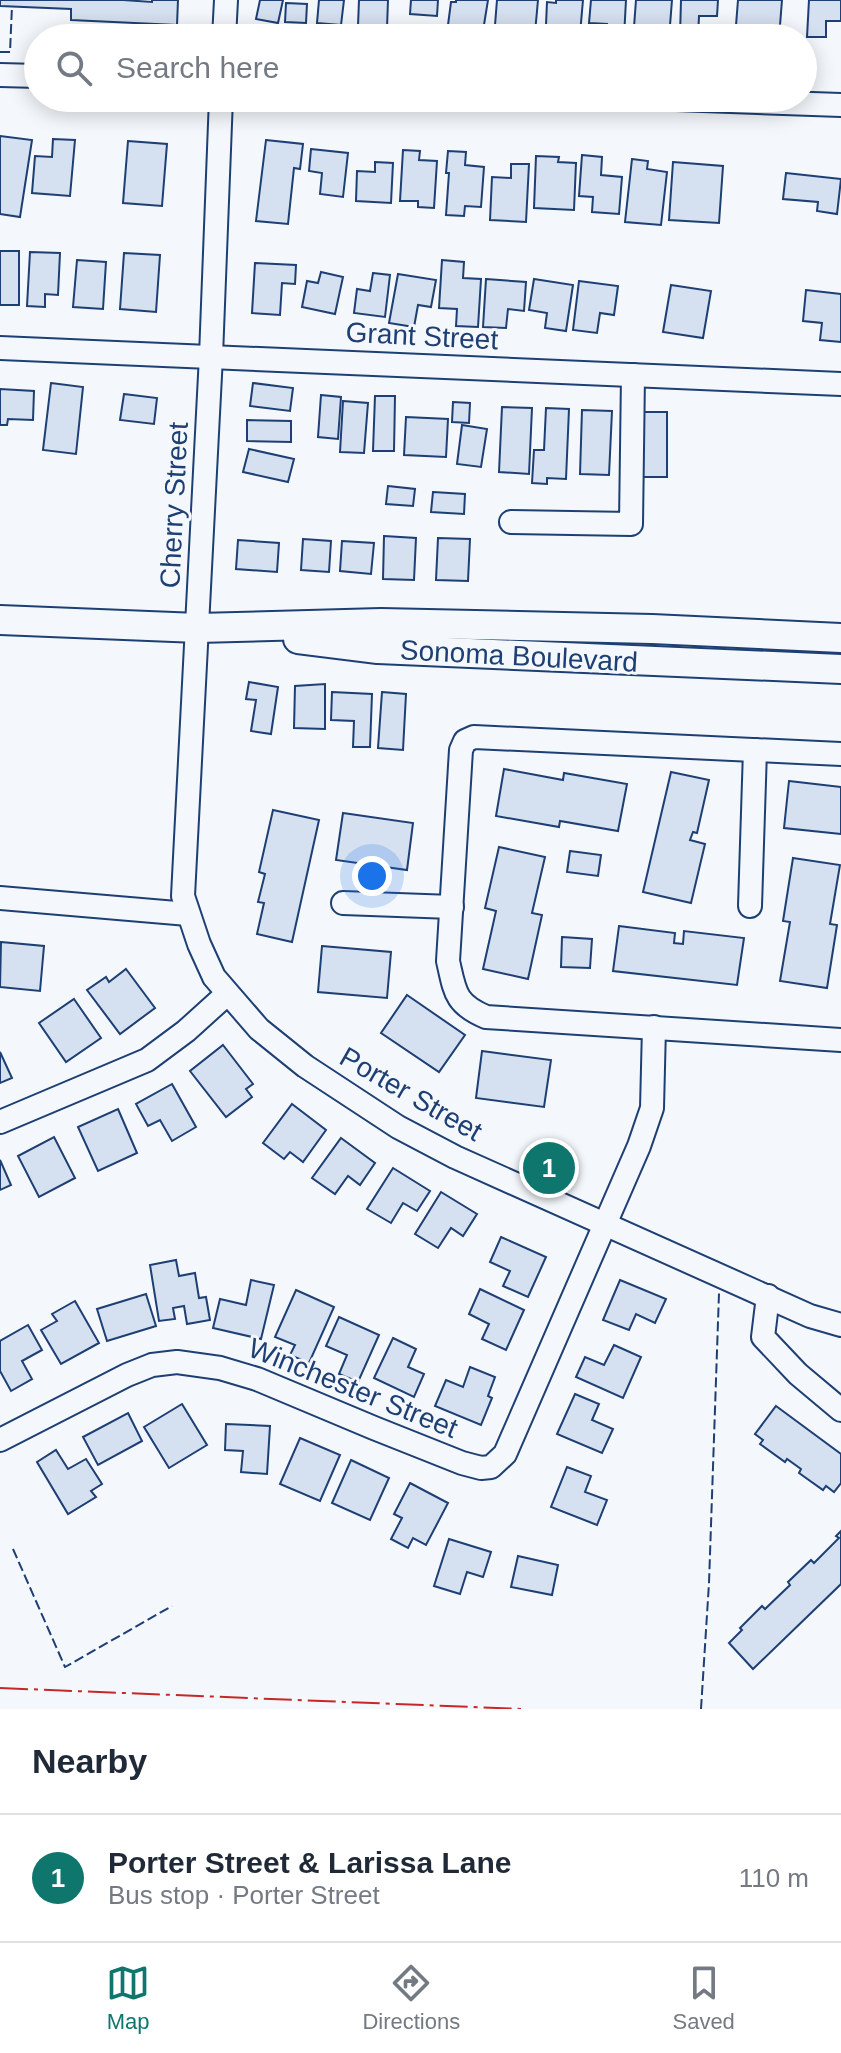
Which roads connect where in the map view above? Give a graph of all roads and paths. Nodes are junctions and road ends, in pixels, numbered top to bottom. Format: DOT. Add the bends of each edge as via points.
graph roads {
  1 [pos="226,0"];
  2 [pos="225,24"];
  3 [pos="0,75"];
  4 [pos="24,76"];
  5 [pos="817,104"];
  6 [pos="841,105"];
  7 [pos="220,112"];
  8 [pos="0,348"];
  9 [pos="211,356"];
  10 [pos="633,375"];
  11 [pos="841,384"];
  12 [pos="511,522"];
  13 [pos="0,620"];
  14 [pos="198,628"];
  15 [pos="841,638"];
  16 [pos="841,669"];
  17 [pos="755,750"];
  18 [pos="841,754"];
  19 [pos="0,898"];
  20 [pos="343,903"];
  21 [pos="750,906"];
  22 [pos="452,907"];
  23 [pos="188,914"];
  24 [pos="227,994"];
  25 [pos="654,1027"];
  26 [pos="841,1040"];
  27 [pos="0,1122"];
  28 [pos="605,1224"];
  29 [pos="768,1296"];
  30 [pos="841,1325"];
  31 [pos="841,1410"];
  32 [pos="0,1440"];
  1 -- 2 [label="street"];
  3 -- 4 [label="street"];
  5 -- 6 [label="street"];
  7 -- 9 [label="street, Cherry Street"];
  8 -- 9 [label="street, Grant Street"];
  9 -- 10 [label="street, Grant Street"];
  9 -- 14 [label="street, Cherry Street"];
  10 -- 11 [label="street, Grant Street"];
  10 -- 12 [label="street" via="631,524"];
  13 -- 14 [label="main road, Sonoma Boulevard"];
  14 -- 15 [label="main road, Sonoma Boulevard" via="381,623"];
  14 -- 16 [label="main road, Sonoma Boulevard" via="378,649"];
  14 -- 23 [label="street, Cherry Street" via="183,896"];
  17 -- 18 [label="street"];
  17 -- 21 [label="street"];
  17 -- 22 [label="street" via="474,737 465,741"];
  19 -- 23 [label="street"];
  20 -- 22 [label="street"];
  22 -- 25 [label="street" via="448,961 455,993 469,1010 486,1017"];
  23 -- 24 [label="street, Porter Street" via="214,977"];
  24 -- 27 [label="street" via="147,1060"];
  24 -- 28 [label="street, Porter Street" via="259,1029 305,1066 398,1127"];
  25 -- 26 [label="street"];
  25 -- 28 [label="street" via="652,1108"];
  28 -- 29 [label="street, Porter Street"];
  28 -- 32 [label="street, Winchester Street" via="505,1454 491,1467 462,1463 257,1379 177,1362 127,1375"];
  29 -- 30 [label="street, Porter Street"];
  29 -- 31 [label="street" via="763,1337"];
}
